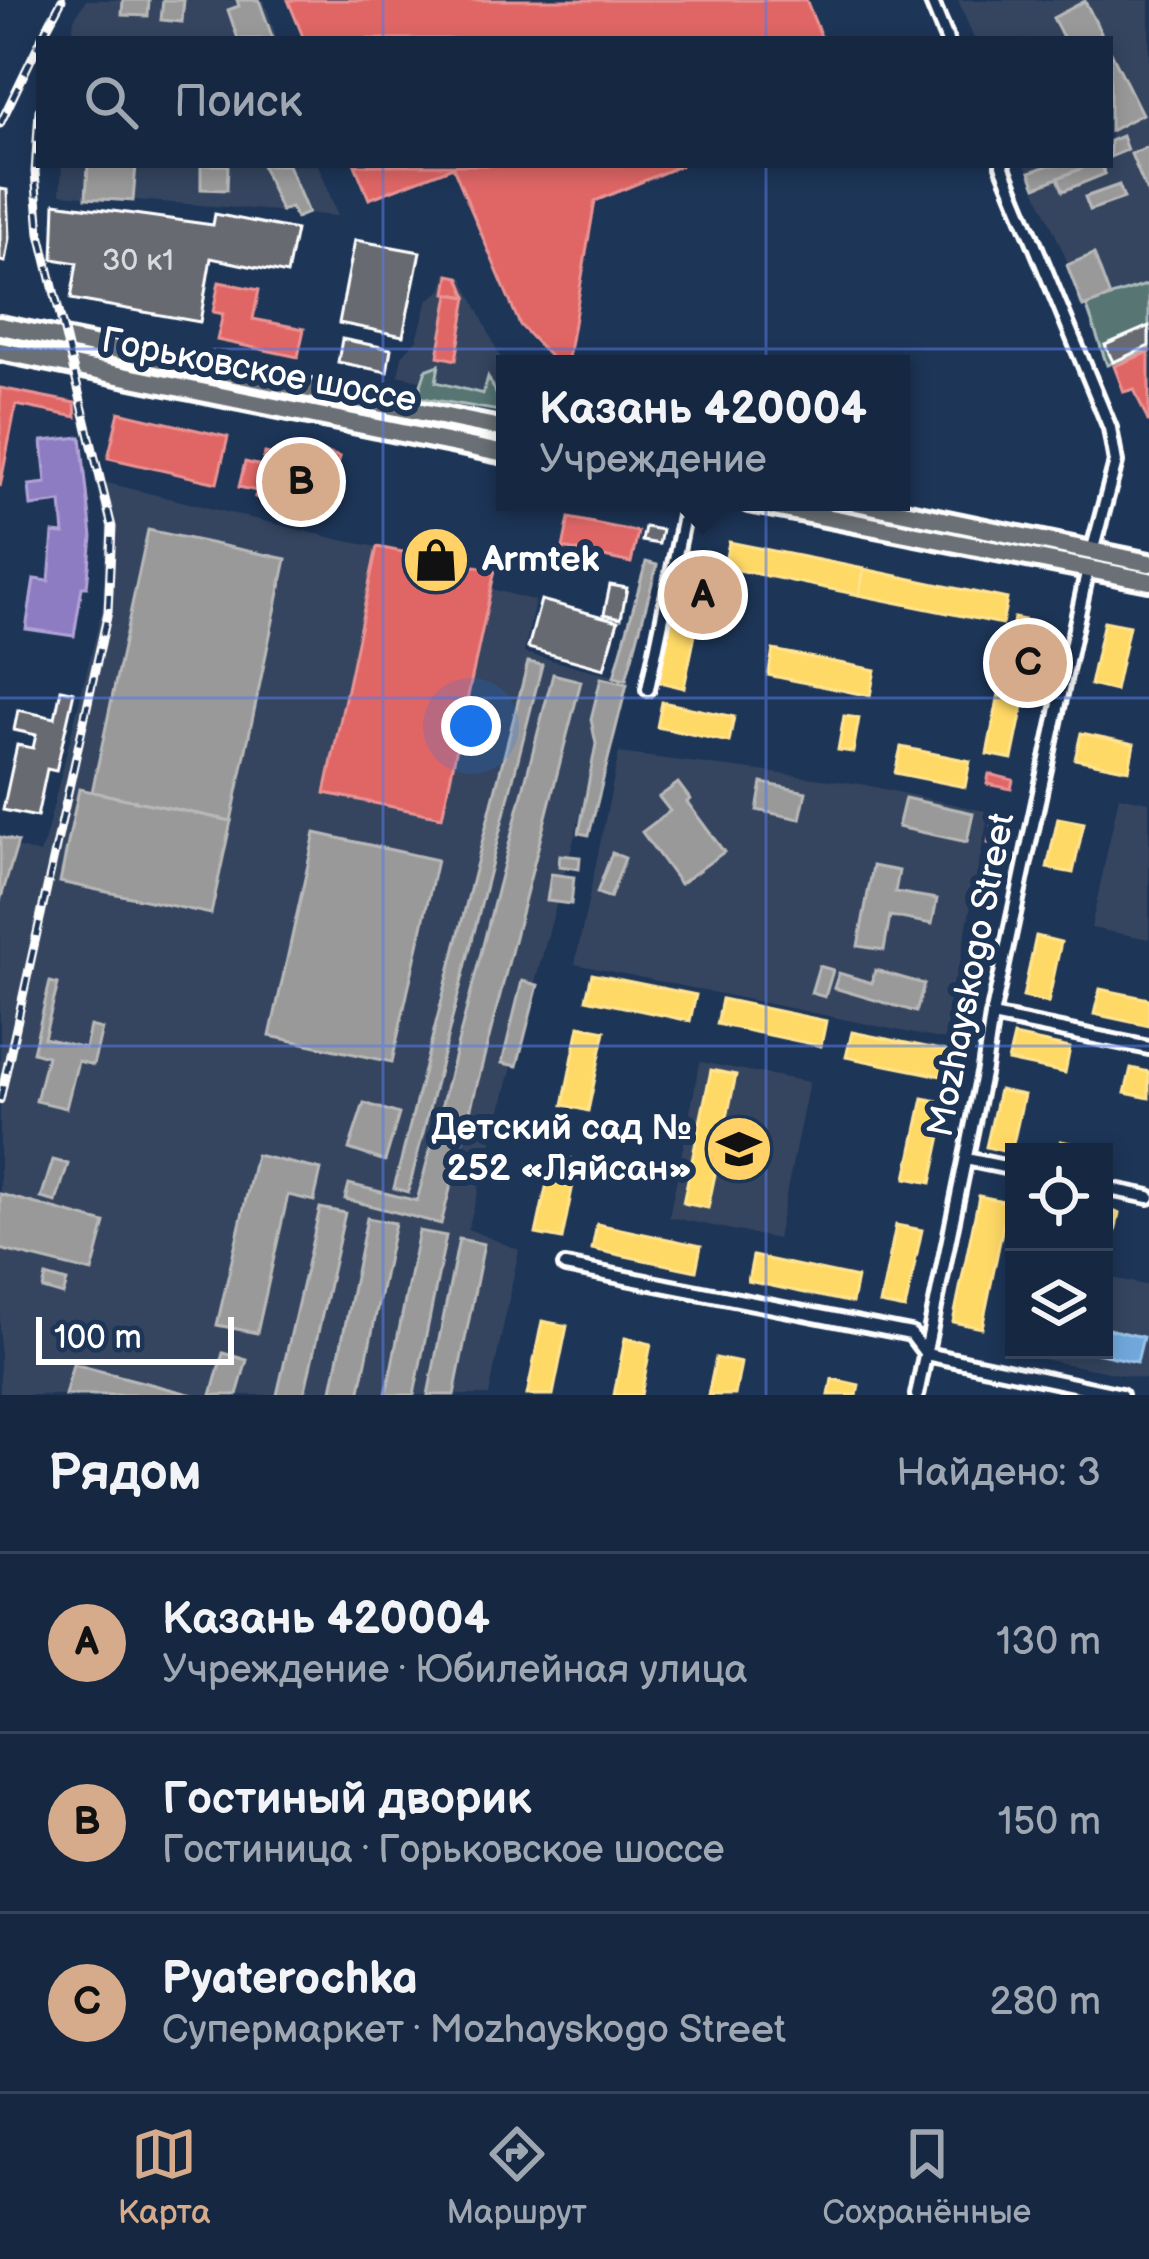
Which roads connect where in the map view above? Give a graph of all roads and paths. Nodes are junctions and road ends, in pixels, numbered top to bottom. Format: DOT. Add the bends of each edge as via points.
graph roads {
  1 [pos="931,0"];
  2 [pos="946,36"];
  3 [pos="1003,168"];
  4 [pos="0,326"];
  5 [pos="0,351"];
  6 [pos="496,427"];
  7 [pos="496,452"];
  8 [pos="684,511"];
  9 [pos="801,511"];
  10 [pos="892,511"];
  11 [pos="1090,560"];
  12 [pos="1149,563"];
  13 [pos="1149,581"];
  14 [pos="648,689"];
  15 [pos="992,1016"];
  16 [pos="1149,1048"];
  17 [pos="966,1159"];
  18 [pos="1005,1167"];
  19 [pos="1113,1190"];
  20 [pos="1149,1197"];
  21 [pos="565,1266"];
  22 [pos="926,1354"];
  23 [pos="917,1395"];
  24 [pos="1121,1395"];
  1 -- 2 [label="street"];
  3 -- 11 [label="street, Mozhayskogo Street" via="1110,428 1117,462"];
  4 -- 6 [label="main road, Горьковское шоссе"];
  5 -- 7 [label="main road, Горьковское шоссе"];
  8 -- 14 [label="street"];
  9 -- 11 [label="main road"];
  10 -- 11 [label="main road"];
  11 -- 12 [label="main road"];
  11 -- 13 [label="main road"];
  11 -- 15 [label="street, Mozhayskogo Street"];
  15 -- 16 [label="street"];
  15 -- 17 [label="street, Mozhayskogo Street"];
  17 -- 18 [label="street"];
  17 -- 22 [label="street, Mozhayskogo Street"];
  19 -- 20 [label="street"];
  21 -- 22 [label="street" via="911,1334"];
  22 -- 23 [label="street, Mozhayskogo Street"];
  22 -- 24 [label="street"];
}
